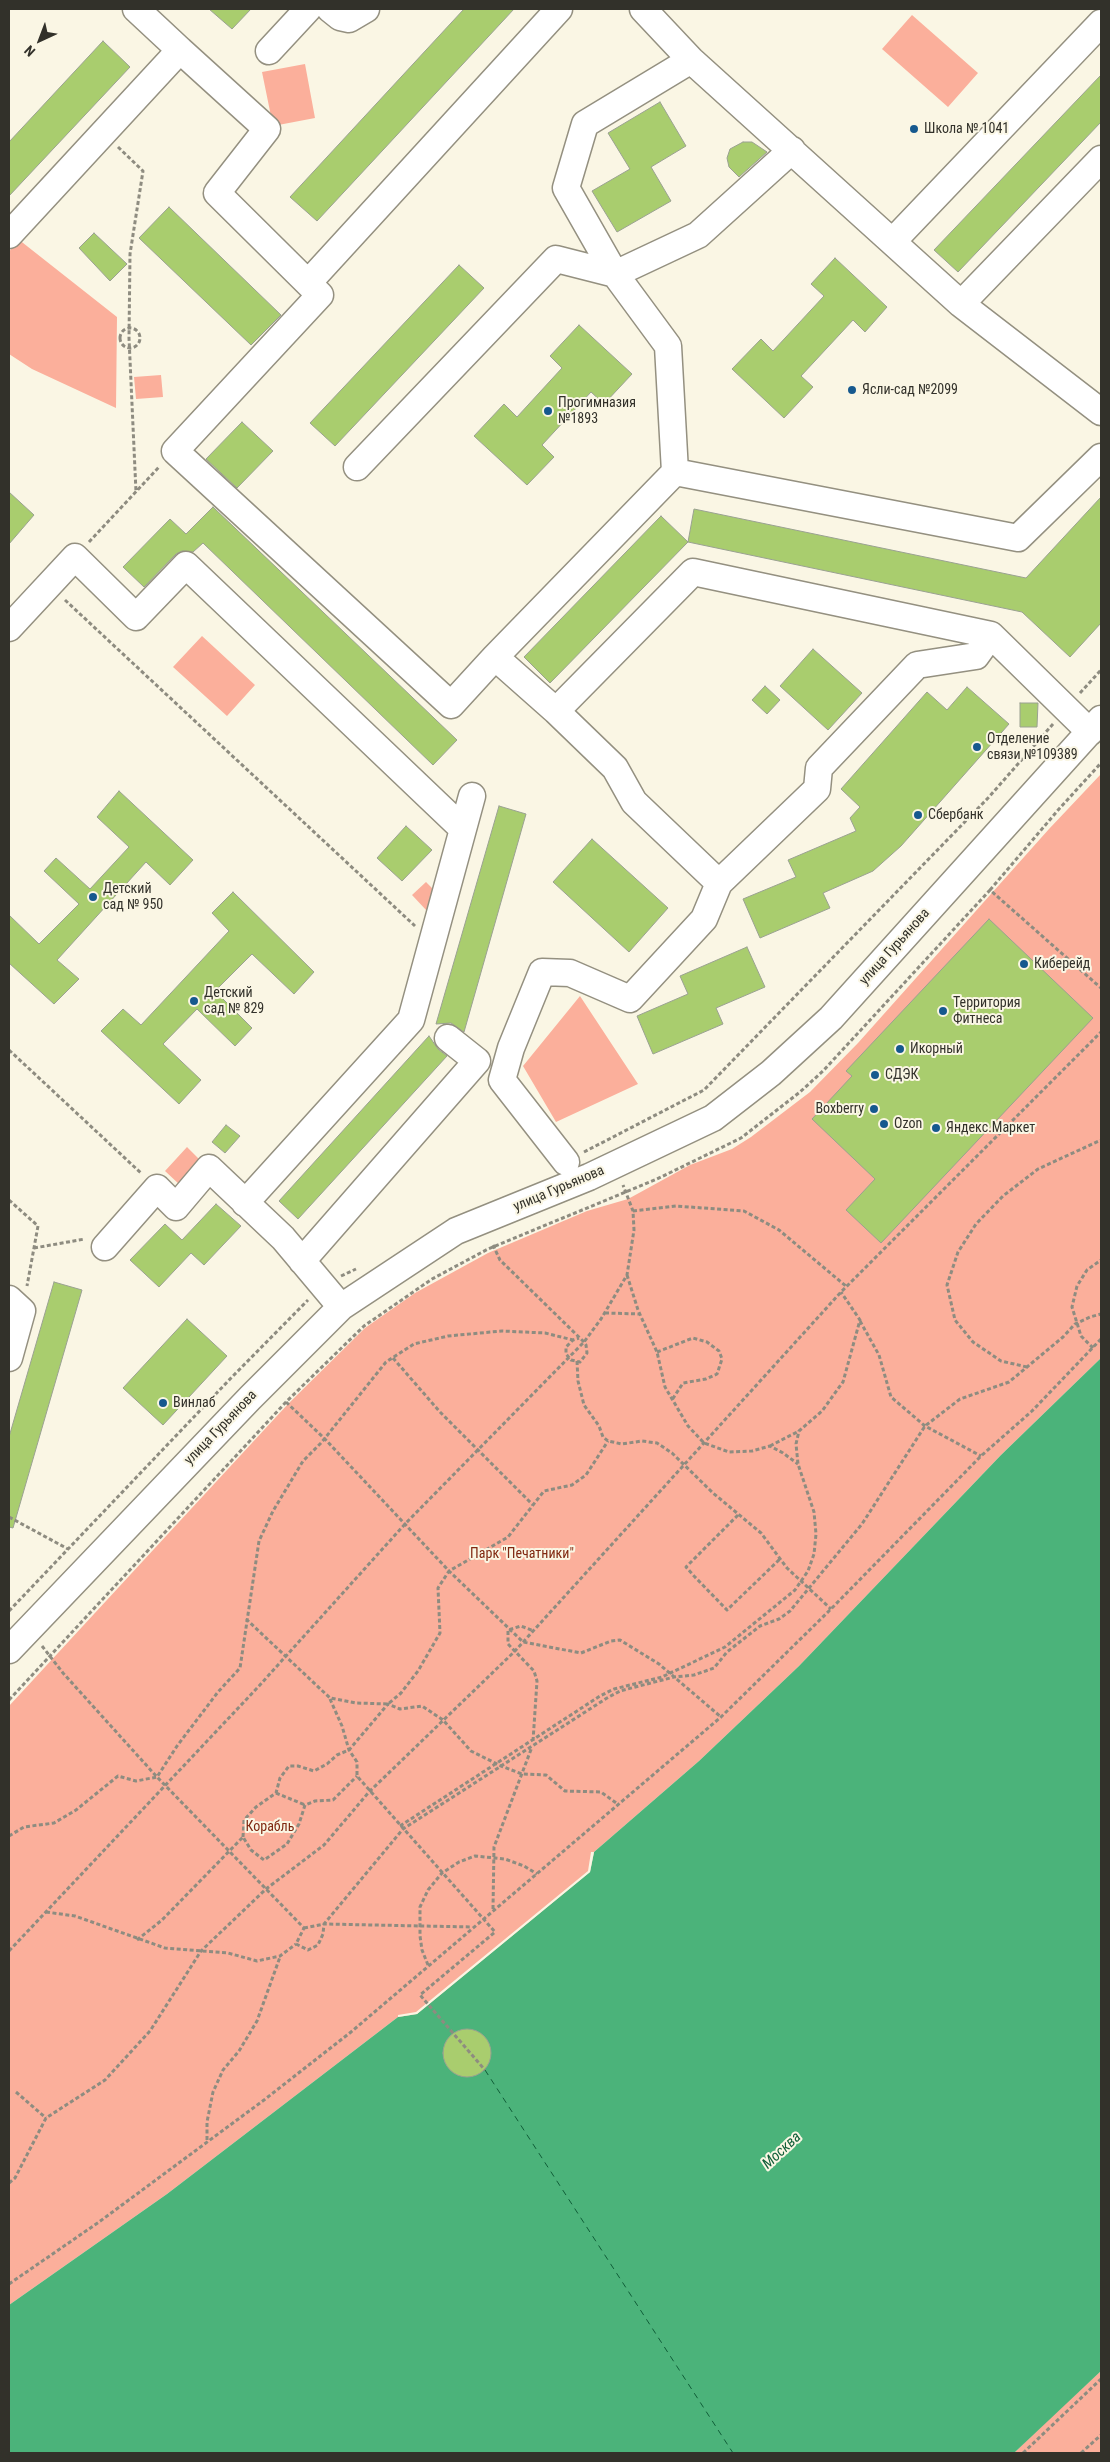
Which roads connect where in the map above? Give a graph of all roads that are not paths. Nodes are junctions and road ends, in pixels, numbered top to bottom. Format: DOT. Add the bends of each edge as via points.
graph roads {
  1 [pos="136,9"];
  2 [pos="308,9"];
  3 [pos="330,9"];
  4 [pos="366,9"];
  5 [pos="559,9"];
  6 [pos="643,9"];
  7 [pos="1101,23"];
  8 [pos="180,50"];
  9 [pos="269,51"];
  10 [pos="691,60"];
  11 [pos="792,150"];
  12 [pos="1101,160"];
  13 [pos="9,235"];
  14 [pos="893,241"];
  15 [pos="616,274"];
  16 [pos="308,283"];
  17 [pos="961,304"];
  18 [pos="1101,412"];
  19 [pos="1101,457"];
  20 [pos="357,467"];
  21 [pos="675,472"];
  22 [pos="9,628"];
  23 [pos="991,635"];
  24 [pos="495,657"];
  25 [pos="556,711"];
  26 [pos="1096,725"];
  27 [pos="472,796"];
  28 [pos="463,829"];
  29 [pos="719,883"];
  30 [pos="411,1020"];
  31 [pos="566,1162"];
  32 [pos="246,1203"];
  33 [pos="111,1240"];
  34 [pos="302,1261"];
  35 [pos="16,1305"];
  36 [pos="341,1307"];
  37 [pos="9,1358"];
  38 [pos="9,1650"];
  1 -- 8 [label="street"];
  2 -- 9 [label="street"];
  3 -- 4 [label="street" via="349,19"];
  5 -- 16 [label="street"];
  6 -- 10 [label="street"];
  7 -- 14 [label="street"];
  8 -- 13 [label="street"];
  8 -- 16 [label="street" via="267,129 217,193"];
  10 -- 11 [label="street"];
  10 -- 15 [label="street" via="585,124 566,188"];
  11 -- 14 [label="street"];
  11 -- 15 [label="street" via="698,235"];
  12 -- 17 [label="street"];
  14 -- 17 [label="street"];
  15 -- 20 [label="street" via="556,259"];
  15 -- 21 [label="street" via="668,346"];
  16 -- 24 [label="street" via="320,295 174,451 451,705"];
  17 -- 18 [label="street"];
  19 -- 21 [label="street" via="1018,538"];
  21 -- 24 [label="street"];
  22 -- 28 [label="street" via="75,557 136,617 186,565"];
  23 -- 25 [label="street" via="693,572"];
  23 -- 26 [label="street"];
  23 -- 29 [label="street" via="976,656 918,665 819,768 817,789"];
  24 -- 25 [label="street"];
  25 -- 29 [label="street" via="615,768 634,802"];
  26 -- 36 [label="street, улица Гурьянова" via="831,1018 771,1073 713,1118 590,1178 456,1231"];
  27 -- 28 [label="street"];
  28 -- 30 [label="street"];
  29 -- 31 [label="street" via="704,919 630,999 570,974 542,972 511,1048 502,1080"];
  30 -- 32 [label="street"];
  30 -- 34 [label="street" via="444,1035 477,1061"];
  32 -- 33 [label="street" via="209,1168 176,1207 157,1188"];
  32 -- 34 [label="street" via="284,1238"];
  34 -- 36 [label="street"];
  35 -- 37 [label="street"];
  36 -- 38 [label="street, улица Гурьянова"];
}
